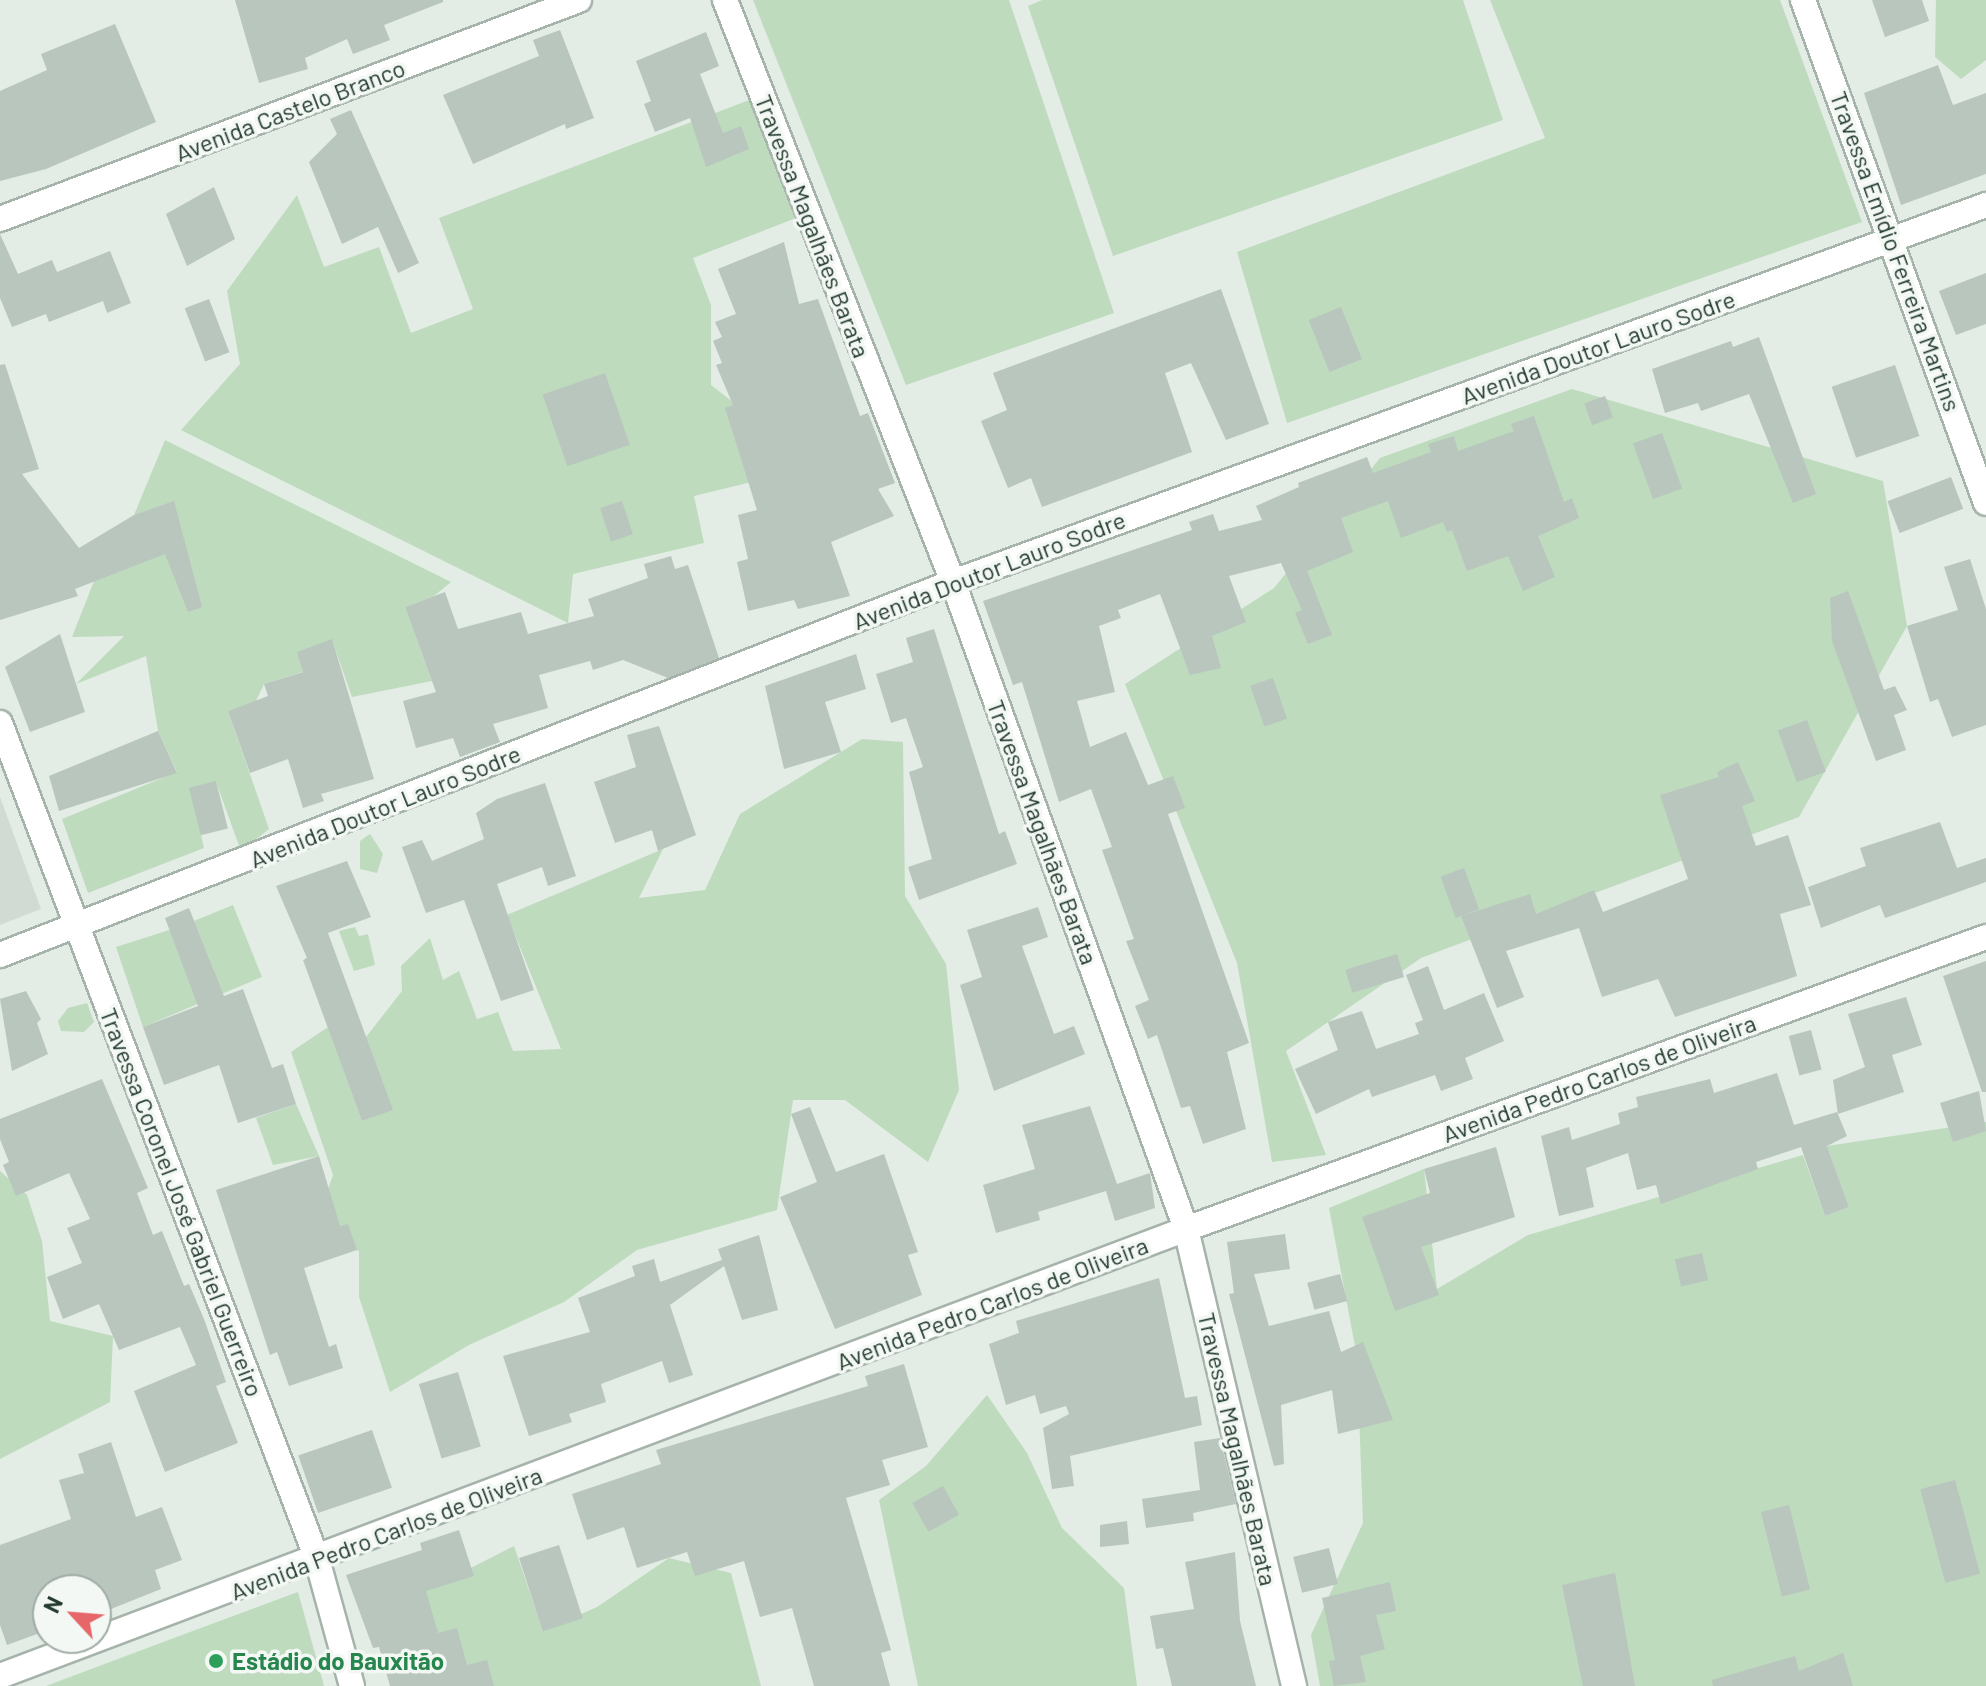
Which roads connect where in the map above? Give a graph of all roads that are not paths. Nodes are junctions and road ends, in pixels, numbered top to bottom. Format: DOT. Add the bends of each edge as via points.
graph roads {
  1 [pos="579,0"];
  2 [pos="725,0"];
  3 [pos="1803,0"];
  4 [pos="1986,205"];
  5 [pos="0,219"];
  6 [pos="1894,239"];
  7 [pos="1986,503"];
  8 [pos="953,582"];
  9 [pos="0,723"];
  10 [pos="78,927"];
  11 [pos="1986,937"];
  12 [pos="0,955"];
  13 [pos="1186,1229"];
  14 [pos="317,1559"];
  15 [pos="0,1676"];
  16 [pos="352,1686"];
  17 [pos="1294,1686"];
  1 -- 5 [label="street, Avenida Castelo Branco"];
  2 -- 8 [label="street, Travessa Magalhães Barata"];
  3 -- 6 [label="street, Travessa Emídio Ferreira Martins"];
  4 -- 6 [label="street, Avenida Doutor Lauro Sodre"];
  6 -- 7 [label="street, Travessa Emídio Ferreira Martins"];
  6 -- 8 [label="street, Avenida Doutor Lauro Sodre"];
  8 -- 10 [label="street, Avenida Doutor Lauro Sodre"];
  8 -- 13 [label="street, Travessa Magalhães Barata"];
  9 -- 10 [label="street, Travessa Coronel José Gabriel Guerreiro"];
  10 -- 12 [label="street, Avenida Doutor Lauro Sodre"];
  10 -- 14 [label="street, Travessa Coronel José Gabriel Guerreiro"];
  11 -- 13 [label="street, Avenida Pedro Carlos de Oliveira"];
  13 -- 14 [label="street, Avenida Pedro Carlos de Oliveira"];
  13 -- 17 [label="street, Travessa Magalhães Barata"];
  14 -- 15 [label="street, Avenida Pedro Carlos de Oliveira"];
  14 -- 16 [label="street, Travessa Coronel José Gabriel Guerreiro"];
}
